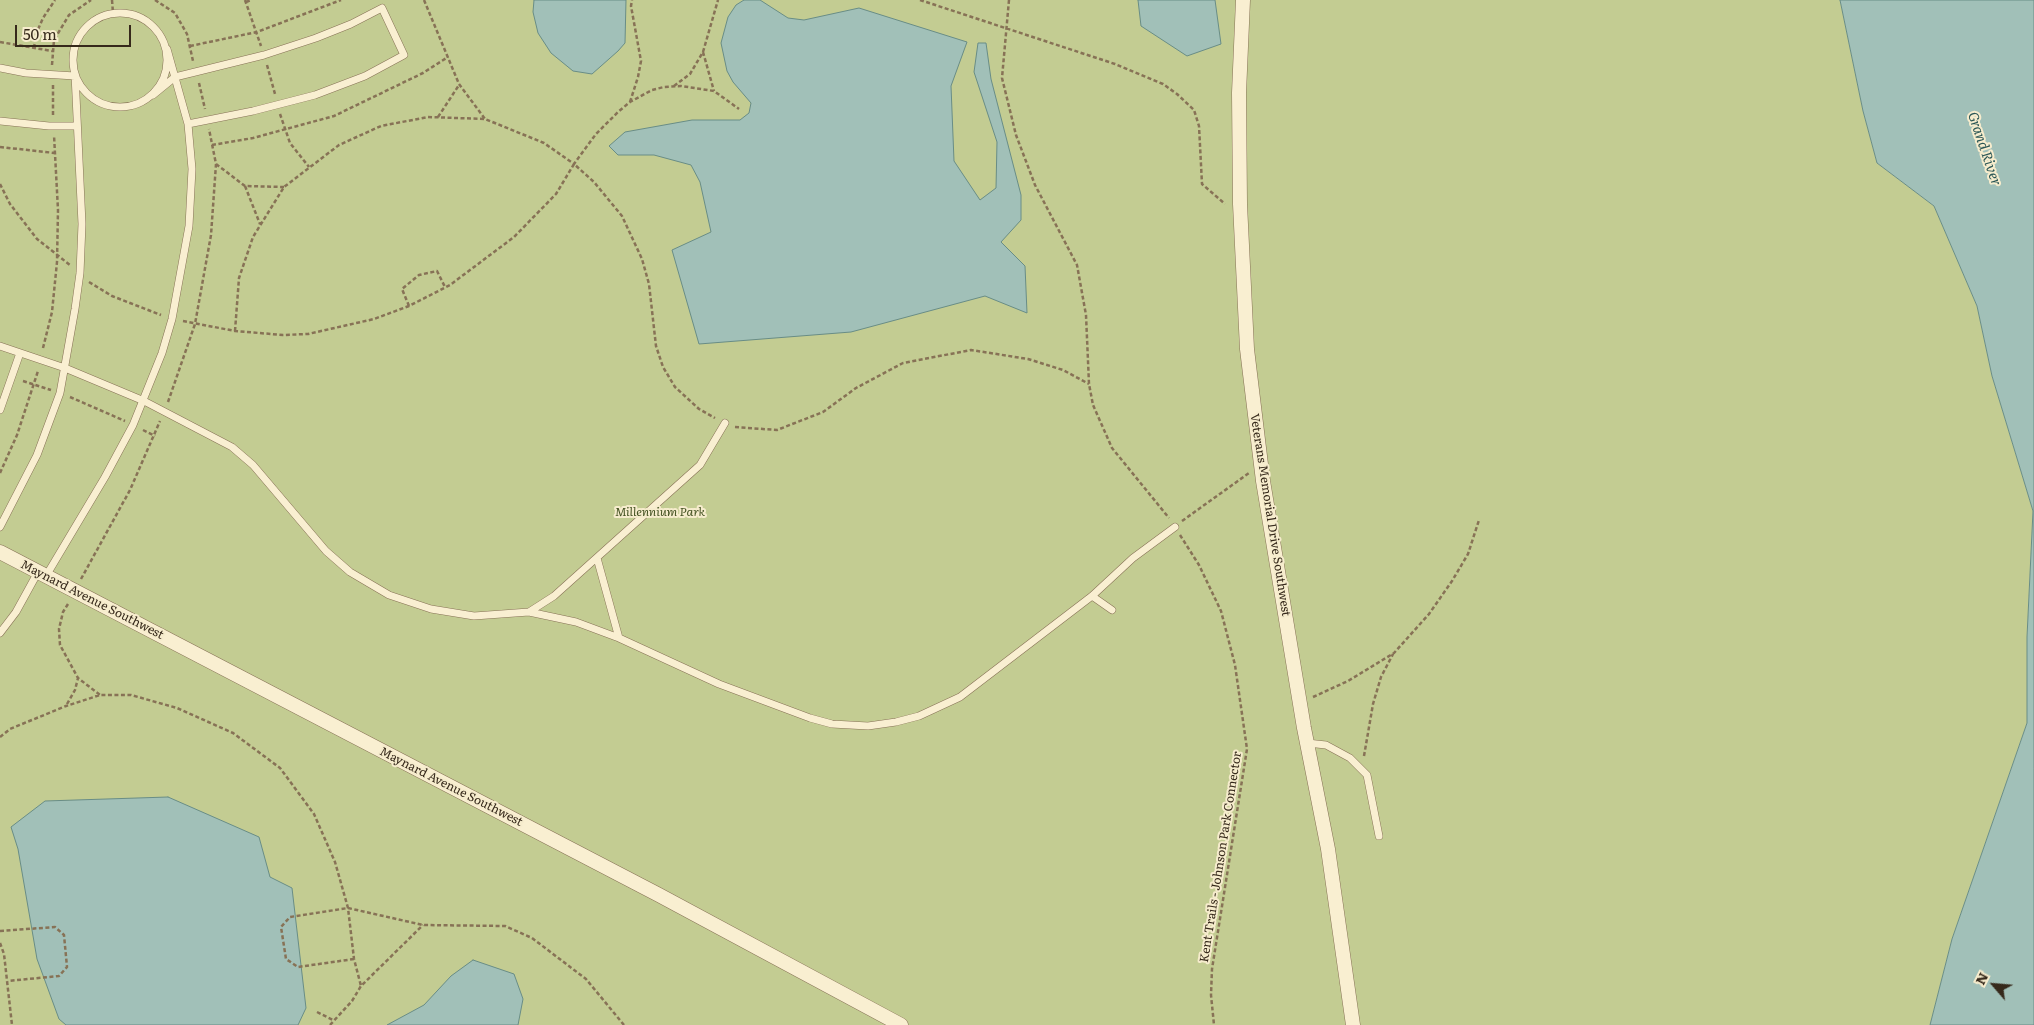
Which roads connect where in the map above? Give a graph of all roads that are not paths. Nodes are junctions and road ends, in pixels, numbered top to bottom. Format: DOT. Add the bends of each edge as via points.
graph roads {
  1 [pos="1243,0"];
  2 [pos="166,49"];
  3 [pos="0,68"];
  4 [pos="75,75"];
  5 [pos="175,76"];
  6 [pos="153,95"];
  7 [pos="0,121"];
  8 [pos="188,124"];
  9 [pos="77,126"];
  10 [pos="0,346"];
  11 [pos="20,353"];
  12 [pos="65,368"];
  13 [pos="144,401"];
  14 [pos="0,410"];
  15 [pos="725,423"];
  16 [pos="1175,526"];
  17 [pos="0,527"];
  18 [pos="0,552"];
  19 [pos="597,558"];
  20 [pos="42,574"];
  21 [pos="1092,596"];
  22 [pos="1112,610"];
  23 [pos="529,612"];
  24 [pos="0,634"];
  25 [pos="619,638"];
  26 [pos="1307,743"];
  27 [pos="1378,836"];
  28 [pos="901,1025"];
  29 [pos="1353,1025"];
  1 -- 26 [label="street, Veterans Memorial Drive Southwest" via="1239,93 1247,349 1262,468"];
  2 -- 4 [label="lane" via="162,36 147,20 126,12 114,13 94,20 79,37 73,61"];
  2 -- 5 [label="lane"];
  2 -- 6 [label="lane" via="166,72"];
  3 -- 4 [label="lane"];
  4 -- 6 [label="lane" via="90,97 102,104 115,107 135,105"];
  4 -- 9 [label="lane"];
  5 -- 6 [label="lane"];
  5 -- 8 [label="lane"];
  5 -- 8 [label="lane" via="264,55 316,38 382,8 404,55 323,93"];
  7 -- 9 [label="lane"];
  8 -- 13 [label="lane" via="192,169 190,226 172,318"];
  9 -- 12 [label="lane" via="82,204 80,273"];
  10 -- 11 [label="lane"];
  11 -- 12 [label="lane"];
  11 -- 14 [label="lane"];
  12 -- 13 [label="lane"];
  12 -- 17 [label="lane" via="60,393 37,455"];
  13 -- 20 [label="lane" via="105,477"];
  13 -- 23 [label="lane" via="232,447 252,465 326,551 350,572 390,594 431,609 474,616"];
  15 -- 19 [label="lane" via="700,465"];
  16 -- 21 [label="lane" via="1133,558"];
  18 -- 20 [label="street, Maynard Avenue Southwest"];
  19 -- 23 [label="lane" via="554,596"];
  19 -- 25 [label="lane"];
  20 -- 24 [label="lane"];
  20 -- 28 [label="street, Maynard Avenue Southwest" via="659,895"];
  21 -- 22 [label="lane"];
  21 -- 25 [label="lane" via="960,697 919,716 868,726 832,724 810,718 719,684"];
  23 -- 25 [label="lane" via="584,624"];
  26 -- 27 [label="lane" via="1326,745 1350,758 1367,775"];
  26 -- 29 [label="street, Veterans Memorial Drive Southwest" via="1328,850"];
}
